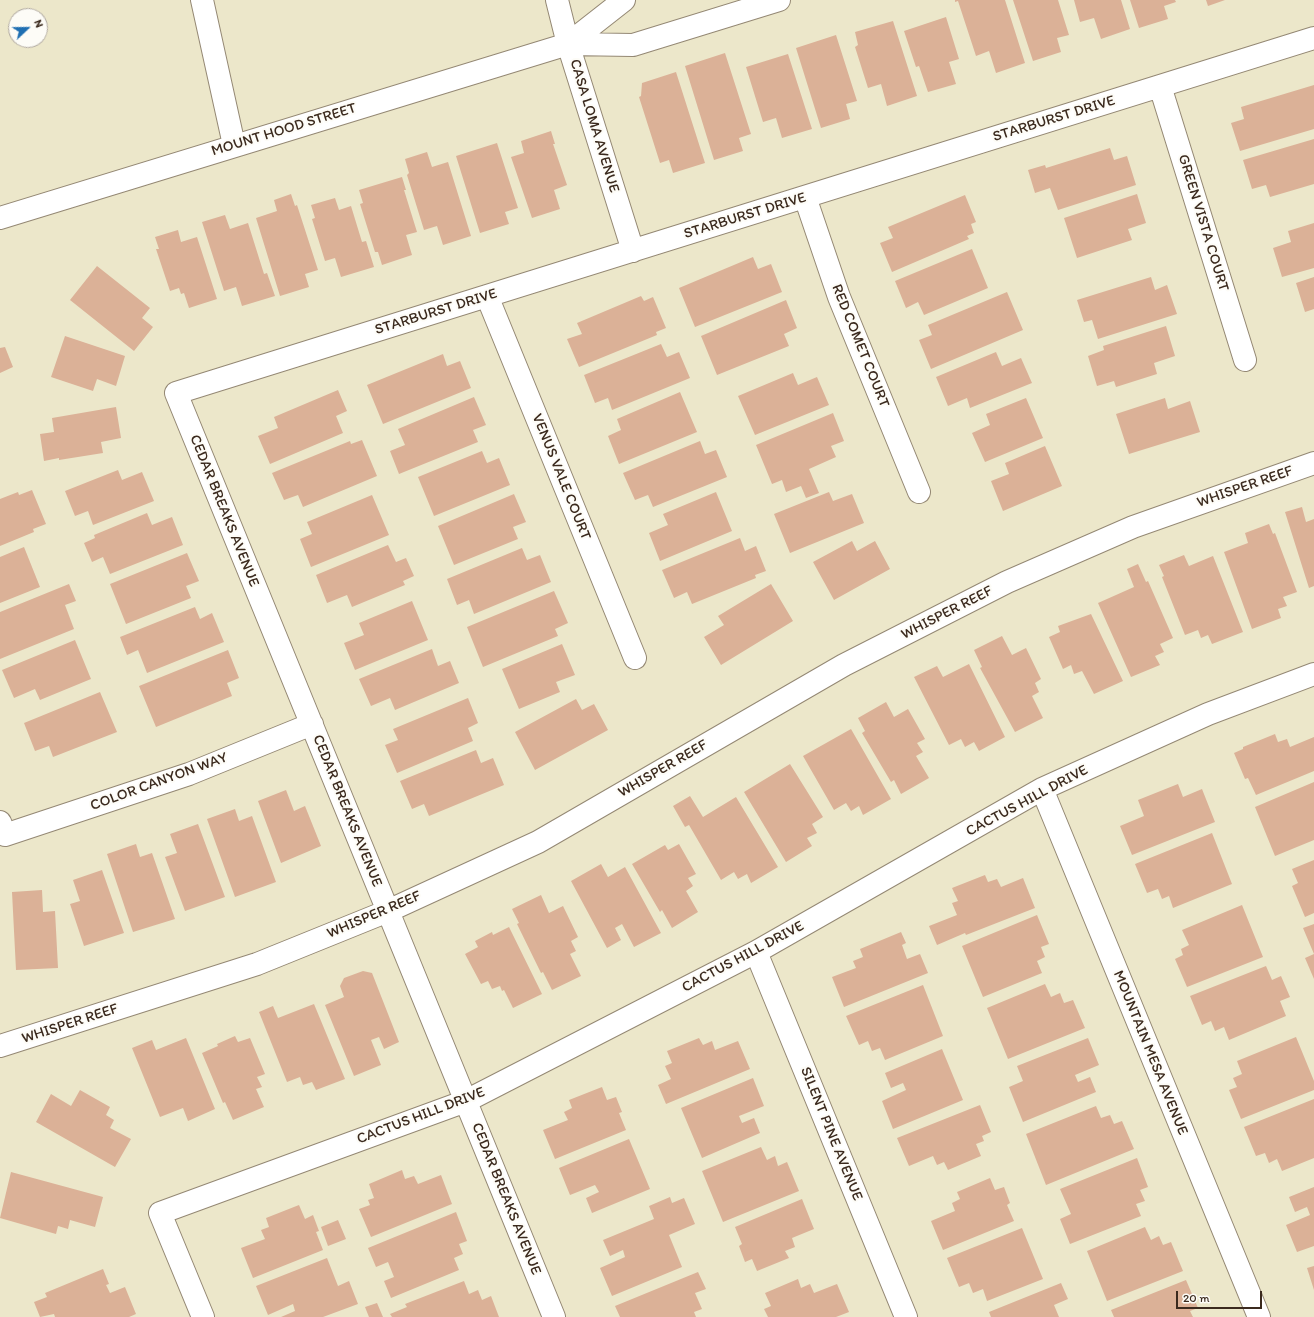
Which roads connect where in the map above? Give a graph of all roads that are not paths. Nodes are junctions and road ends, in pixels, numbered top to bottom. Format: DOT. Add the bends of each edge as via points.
graph roads {
  1 [pos="202,0"];
  2 [pos="557,0"];
  3 [pos="624,0"];
  4 [pos="779,0"];
  5 [pos="1314,38"];
  6 [pos="568,44"];
  7 [pos="1160,86"];
  8 [pos="234,145"];
  9 [pos="805,197"];
  10 [pos="0,218"];
  11 [pos="633,251"];
  12 [pos="487,296"];
  13 [pos="1245,360"];
  14 [pos="176,393"];
  15 [pos="1314,463"];
  16 [pos="919,492"];
  17 [pos="635,658"];
  18 [pos="1314,674"];
  19 [pos="312,724"];
  20 [pos="1042,789"];
  21 [pos="3,828"];
  22 [pos="388,911"];
  23 [pos="756,952"];
  24 [pos="0,1046"];
  25 [pos="466,1101"];
  26 [pos="203,1317"];
  27 [pos="554,1317"];
  28 [pos="906,1317"];
  29 [pos="1259,1317"];
  1 -- 8 [label="street"];
  2 -- 6 [label="street, CASA LOMA AVENUE"];
  3 -- 6 [label="street, MOUNT HOOD STREET"];
  4 -- 6 [label="street, MOUNT HOOD STREET" via="633,45"];
  5 -- 7 [label="street, STARBURST DRIVE"];
  6 -- 8 [label="street, MOUNT HOOD STREET"];
  6 -- 11 [label="street, CASA LOMA AVENUE"];
  7 -- 9 [label="street, STARBURST DRIVE"];
  7 -- 13 [label="street, GREEN VISTA COURT"];
  8 -- 10 [label="street, MOUNT HOOD STREET"];
  9 -- 11 [label="street, STARBURST DRIVE"];
  9 -- 16 [label="street, RED COMET COURT" via="839,297"];
  11 -- 12 [label="street, STARBURST DRIVE"];
  12 -- 14 [label="street, STARBURST DRIVE"];
  12 -- 17 [label="street, VENUS VALE COURT"];
  14 -- 19 [label="street, CEDAR BREAKS AVENUE"];
  15 -- 22 [label="street, WHISPER REEF" via="1133,527 1007,582 844,665 538,842"];
  18 -- 20 [label="street, CACTUS HILL DRIVE" via="1208,714"];
  19 -- 21 [label="street, COLOR CANYON WAY" via="189,774"];
  19 -- 22 [label="street, CEDAR BREAKS AVENUE"];
  20 -- 23 [label="street, CACTUS HILL DRIVE"];
  20 -- 29 [label="street, MOUNTAIN MESA AVENUE"];
  22 -- 24 [label="street, WHISPER REEF" via="257,964"];
  22 -- 25 [label="street, CEDAR BREAKS AVENUE"];
  23 -- 25 [label="street, CACTUS HILL DRIVE"];
  23 -- 28 [label="street, SILENT PINE AVENUE"];
  25 -- 26 [label="street, CACTUS HILL DRIVE" via="160,1213"];
  25 -- 27 [label="street, CEDAR BREAKS AVENUE"];
}
